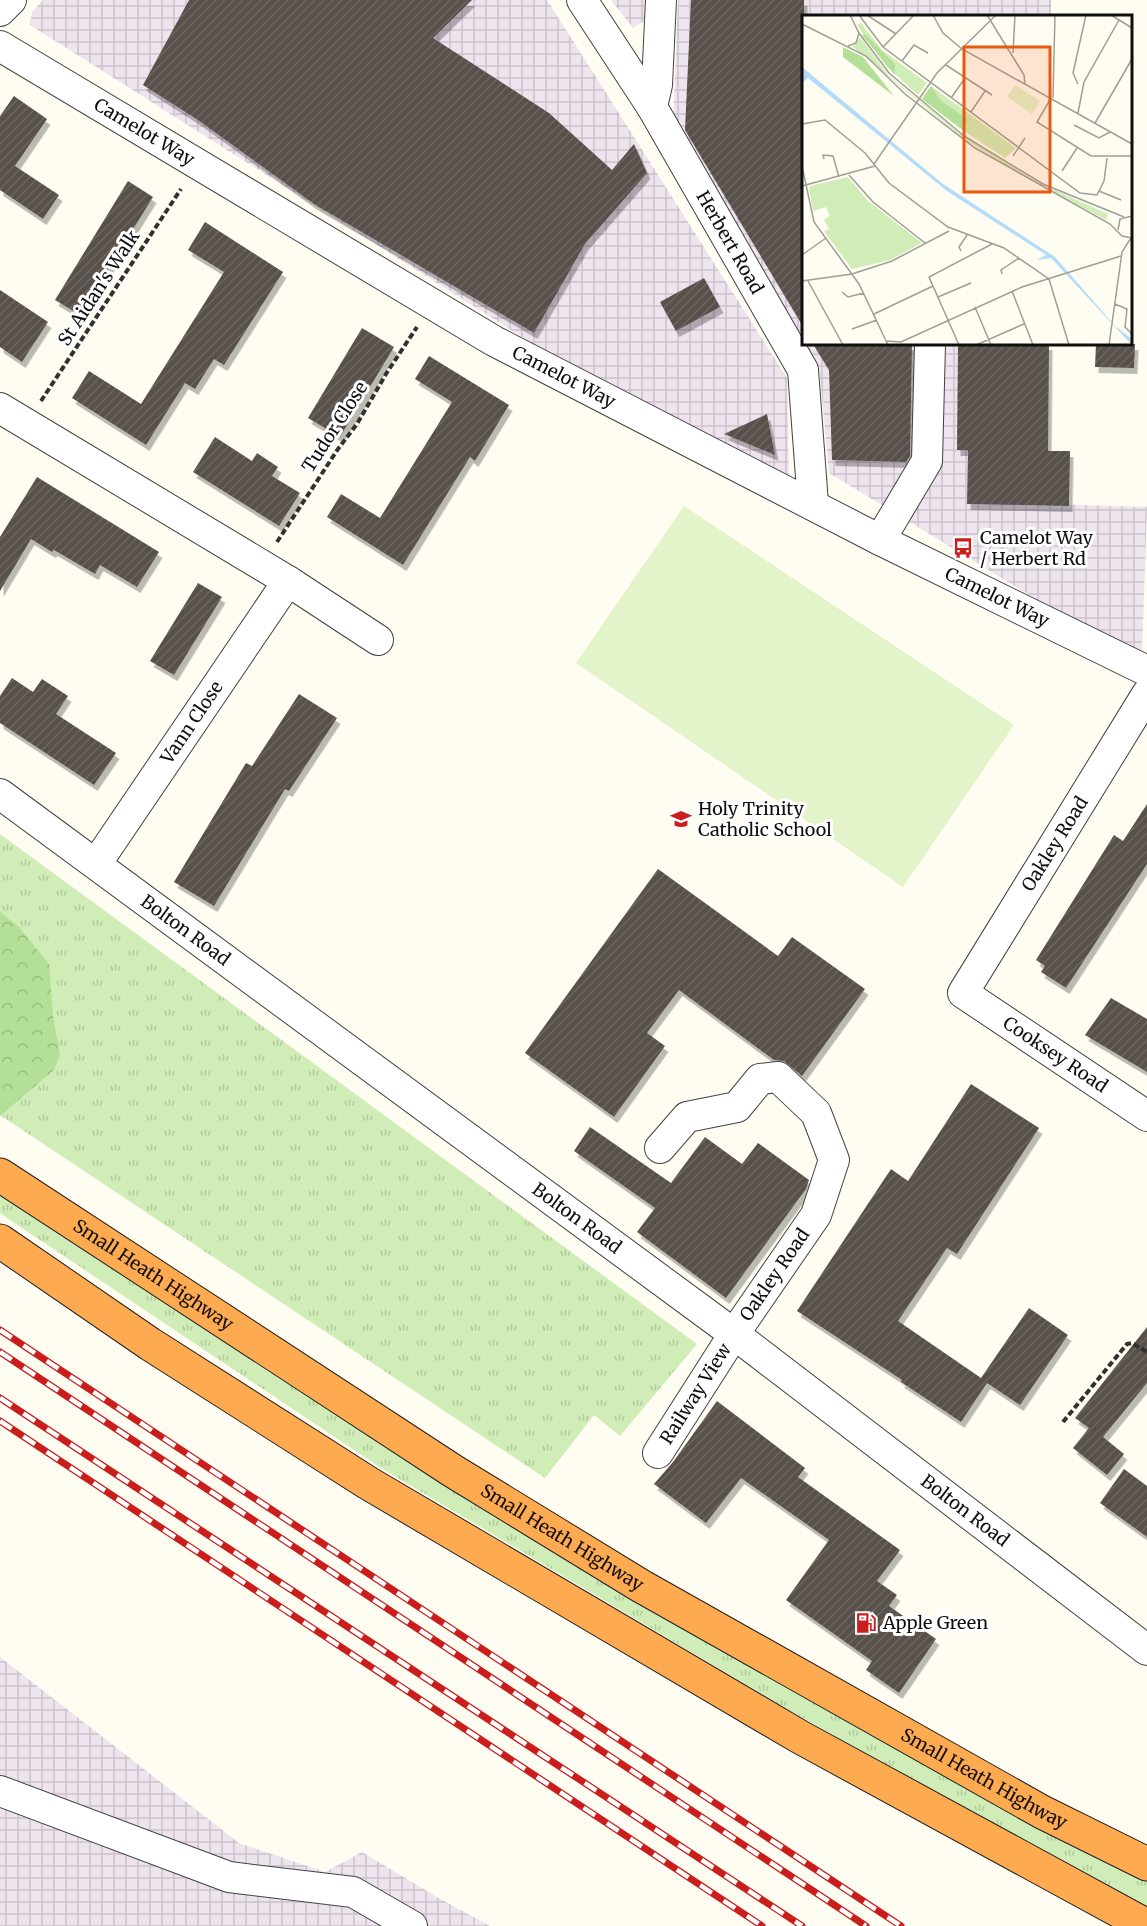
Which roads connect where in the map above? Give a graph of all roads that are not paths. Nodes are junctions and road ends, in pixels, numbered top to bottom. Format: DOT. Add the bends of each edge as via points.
graph roads {
  1 [pos="11,0"];
  2 [pos="582,0"];
  3 [pos="661,0"];
  4 [pos="0,11"];
  5 [pos="0,46"];
  6 [pos="652,107"];
  7 [pos="930,345"];
  8 [pos="5,422"];
  9 [pos="813,504"];
  10 [pos="880,540"];
  11 [pos="288,581"];
  12 [pos="378,640"];
  13 [pos="1147,671"];
  14 [pos="1147,694"];
  15 [pos="0,794"];
  16 [pos="96,864"];
  17 [pos="963,993"];
  18 [pos="1147,1116"];
  19 [pos="660,1148"];
  20 [pos="0,1175"];
  21 [pos="0,1241"];
  22 [pos="734,1334"];
  23 [pos="658,1453"];
  24 [pos="1147,1650"];
  25 [pos="0,1791"];
  26 [pos="1147,1864"];
  27 [pos="412,1926"];
  28 [pos="1147,1926"];
  1 -- 4 [label="street"];
  2 -- 6 [label="street, Herbert Road"];
  3 -- 6 [label="street" via="657,85"];
  5 -- 9 [label="street, Camelot Way" via="494,341"];
  6 -- 9 [label="street, Herbert Road" via="803,370"];
  7 -- 10 [label="street" via="927,461"];
  8 -- 11 [label="street"];
  9 -- 10 [label="street, Camelot Way"];
  10 -- 13 [label="street, Camelot Way"];
  11 -- 12 [label="street"];
  11 -- 16 [label="street, Vann Close"];
  14 -- 17 [label="street, Oakley Road"];
  15 -- 16 [label="street, Bolton Road"];
  16 -- 22 [label="street, Bolton Road"];
  17 -- 18 [label="street, Cooksey Road"];
  19 -- 22 [label="street, Oakley Road" via="687,1117 737,1107 760,1079 778,1077 816,1113 834,1160 816,1215"];
  20 -- 26 [label="highway, Small Heath Highway" via="453,1471 641,1586 1042,1812"];
  21 -- 28 [label="highway" via="150,1344 368,1483 800,1737"];
  22 -- 23 [label="street, Railway View"];
  22 -- 24 [label="street, Bolton Road"];
  25 -- 27 [label="street" via="229,1877 353,1892"];
}
